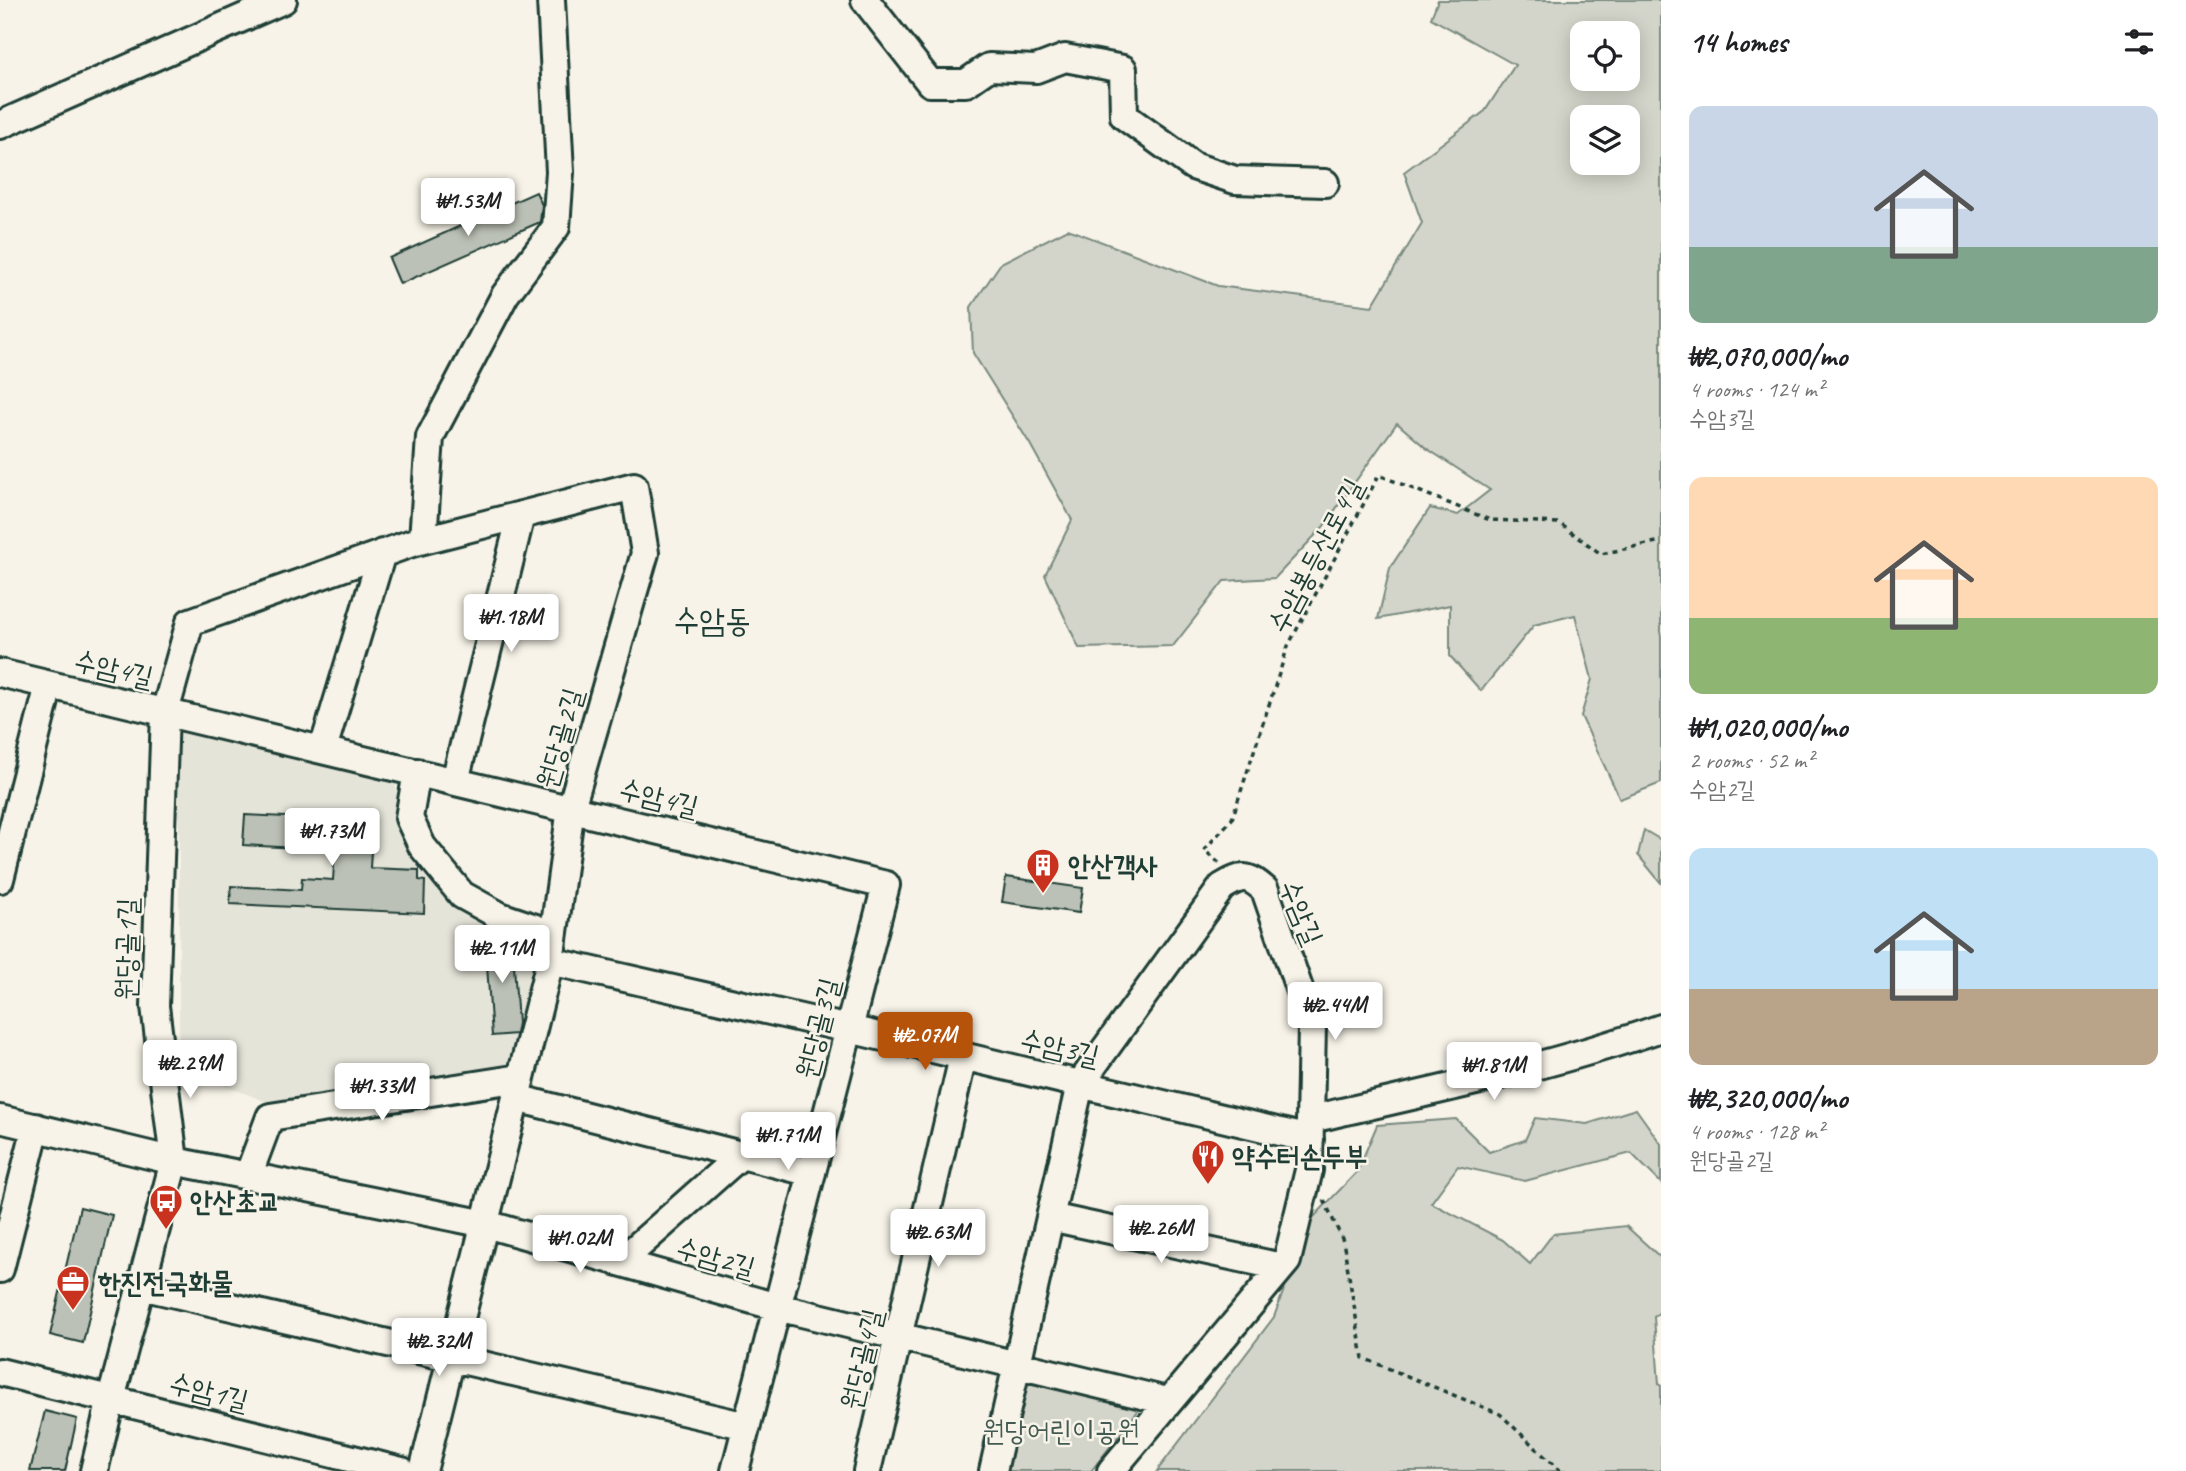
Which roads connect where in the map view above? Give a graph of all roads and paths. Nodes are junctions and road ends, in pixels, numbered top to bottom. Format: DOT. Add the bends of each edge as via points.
graph roads {
  1 [pos="283,0"];
  2 [pos="551,0"];
  3 [pos="865,0"];
  4 [pos="0,125"];
  5 [pos="1325,183"];
  6 [pos="522,515"];
  7 [pos="423,540"];
  8 [pos="1661,541"];
  9 [pos="382,553"];
  10 [pos="0,673"];
  11 [pos="49,685"];
  12 [pos="165,712"];
  13 [pos="323,750"];
  14 [pos="417,772"];
  15 [pos="455,781"];
  16 [pos="571,808"];
  17 [pos="0,878"];
  18 [pos="1237,878"];
  19 [pos="886,885"];
  20 [pos="553,934"];
  21 [pos="550,961"];
  22 [pos="1661,1028"];
  23 [pos="849,1029"];
  24 [pos="963,1057"];
  25 [pos="1080,1084"];
  26 [pos="519,1088"];
  27 [pos="0,1119"];
  28 [pos="36,1127"];
  29 [pos="1310,1129"];
  30 [pos="741,1155"];
  31 [pos="174,1161"];
  32 [pos="1309,1170"];
  33 [pos="812,1173"];
  34 [pos="248,1176"];
  35 [pos="1050,1217"];
  36 [pos="486,1224"];
  37 [pos="620,1262"];
  38 [pos="1282,1267"];
  39 [pos="0,1269"];
  40 [pos="141,1286"];
  41 [pos="778,1307"];
  42 [pos="898,1336"];
  43 [pos="451,1356"];
  44 [pos="1016,1365"];
  45 [pos="0,1372"];
  46 [pos="111,1399"];
  47 [pos="1167,1401"];
  48 [pos="747,1426"];
  49 [pos="94,1471"];
  50 [pos="402,1471"];
  51 [pos="424,1471"];
  52 [pos="735,1471"];
  53 [pos="867,1471"];
  54 [pos="993,1471"];
  55 [pos="1111,1471"];
  56 [pos="1560,1471"];
  1 -- 4 [label="street"];
  2 -- 7 [label="street" via="560,172 556,227 505,295 430,437"];
  3 -- 5 [label="street" via="930,83 966,83 989,67 1036,69 1065,58 1122,69 1124,116 1193,166 1235,180"];
  6 -- 7 [label="street, 원당골2길"];
  6 -- 15 [label="street"];
  6 -- 16 [label="street, 원당골2길" via="634,486 645,553"];
  7 -- 9 [label="street, 원당골2길"];
  8 -- 18 [label="path, 수암봉등산로4길" via="1601,554 1559,523 1490,520 1379,475 1288,646 1232,819 1204,850"];
  9 -- 12 [label="street, 원당골2길" via="190,622"];
  9 -- 13 [label="street"];
  10 -- 11 [label="street, 수암4길"];
  11 -- 12 [label="street, 수암4길"];
  11 -- 17 [label="street"];
  12 -- 13 [label="street, 수암4길"];
  12 -- 31 [label="street, 원당골1길" via="155,1006"];
  13 -- 14 [label="street, 수암4길"];
  14 -- 15 [label="street, 수암4길"];
  14 -- 20 [label="street" via="409,818 422,846 462,895 500,916"];
  15 -- 16 [label="street, 수암4길"];
  16 -- 19 [label="street, 수암4길"];
  16 -- 20 [label="street, 원당골2길"];
  18 -- 25 [label="street, 수암길" via="1222,887"];
  18 -- 29 [label="street, 수암길" via="1252,878 1265,890 1312,1026"];
  19 -- 23 [label="street, 원당골3길"];
  20 -- 21 [label="street, 원당골2길"];
  21 -- 23 [label="street, 수암3길"];
  21 -- 26 [label="street, 원당골2길"];
  22 -- 29 [label="street"];
  23 -- 24 [label="street, 수암3길"];
  23 -- 33 [label="street, 원당골3길"];
  24 -- 25 [label="street, 수암3길"];
  24 -- 42 [label="street, 원당골4길"];
  25 -- 29 [label="street, 수암3길"];
  25 -- 35 [label="street"];
  26 -- 30 [label="street"];
  26 -- 34 [label="street" via="270,1117"];
  26 -- 36 [label="street, 원당골2길"];
  27 -- 28 [label="street, 수암2길"];
  28 -- 31 [label="street, 수암2길"];
  28 -- 39 [label="street"];
  29 -- 32 [label="street, 수암길"];
  30 -- 33 [label="street"];
  30 -- 37 [label="street"];
  31 -- 34 [label="street, 수암2길"];
  31 -- 40 [label="street, 원당골1길"];
  32 -- 38 [label="street, 수암길"];
  32 -- 56 [label="path" via="1343,1241 1363,1358 1500,1415"];
  33 -- 41 [label="street, 원당골3길"];
  34 -- 36 [label="street, 수암2길"];
  35 -- 38 [label="street"];
  35 -- 44 [label="street"];
  36 -- 37 [label="street, 수암2길"];
  36 -- 43 [label="street, 원당골2길"];
  37 -- 41 [label="street, 수암2길"];
  38 -- 47 [label="street, 수암길"];
  40 -- 43 [label="street"];
  40 -- 46 [label="street, 원당골1길"];
  41 -- 42 [label="street, 수암2길"];
  41 -- 48 [label="street, 원당골3길"];
  42 -- 44 [label="street, 수암2길"];
  42 -- 53 [label="street, 원당골4길"];
  43 -- 48 [label="street"];
  43 -- 51 [label="street, 원당골2길"];
  44 -- 47 [label="street, 수암2길"];
  44 -- 54 [label="street"];
  45 -- 46 [label="street, 수암1길"];
  46 -- 49 [label="street, 원당골1길"];
  46 -- 50 [label="street, 수암1길"];
  47 -- 55 [label="street, 수암길"];
  48 -- 52 [label="street, 원당골3길"];
}
